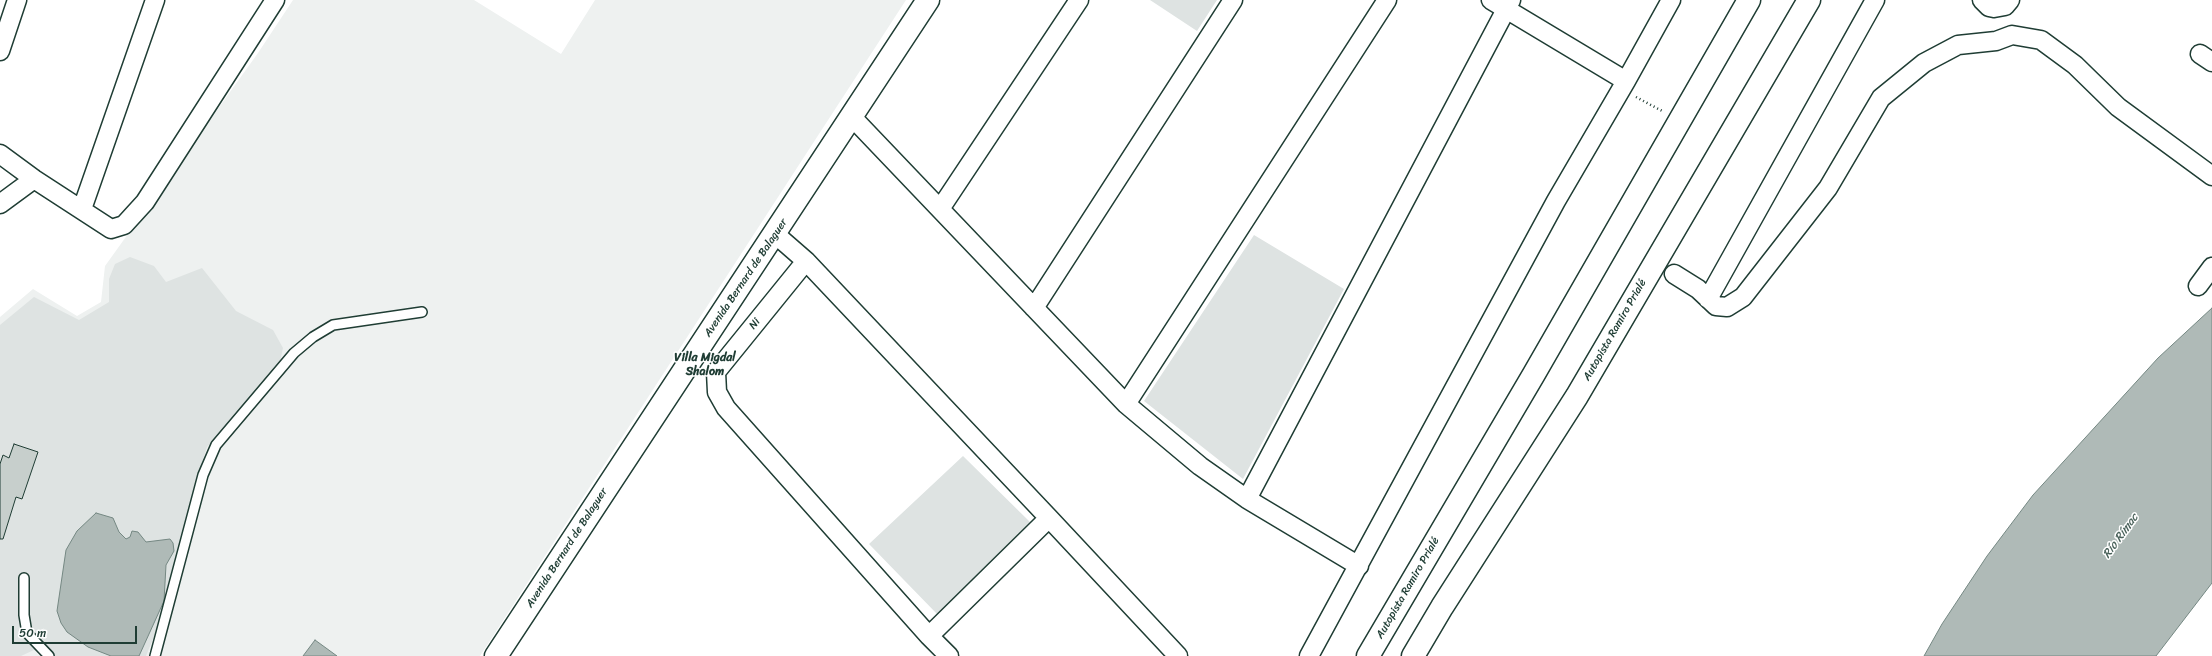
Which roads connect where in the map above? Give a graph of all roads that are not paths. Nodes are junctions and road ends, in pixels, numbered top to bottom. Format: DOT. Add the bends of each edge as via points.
graph roads {
  1 [pos="17,0"];
  2 [pos="155,0"];
  3 [pos="275,0"];
  4 [pos="928,0"];
  5 [pos="1080,0"];
  6 [pos="1234,0"];
  7 [pos="1387,0"];
  8 [pos="1671,0"];
  9 [pos="1749,0"];
  10 [pos="1809,0"];
  11 [pos="1875,0"];
  12 [pos="1982,0"];
  13 [pos="2010,0"];
  14 [pos="1503,3"];
  15 [pos="0,51"];
  16 [pos="1624,86"];
  17 [pos="852,117"];
  18 [pos="0,154"];
  19 [pos="2212,176"];
  20 [pos="34,179"];
  21 [pos="0,204"];
  22 [pos="82,209"];
  23 [pos="940,209"];
  24 [pos="775,234"];
  25 [pos="806,261"];
  26 [pos="2212,267"];
  27 [pos="1674,274"];
  28 [pos="2198,286"];
  29 [pos="1708,299"];
  30 [pos="1034,308"];
  31 [pos="422,312"];
  32 [pos="1126,404"];
  33 [pos="1247,499"];
  34 [pos="1049,518"];
  35 [pos="1359,566"];
  36 [pos="24,578"];
  37 [pos="929,636"];
  38 [pos="49,656"];
  39 [pos="155,656"];
  40 [pos="496,656"];
  41 [pos="949,656"];
  42 [pos="1178,656"];
  43 [pos="1309,656"];
  44 [pos="1368,656"];
  45 [pos="1414,656"];
  1 -- 15 [label="street"];
  2 -- 22 [label="street"];
  3 -- 22 [label="street" via="146,202 135,215 124,225 111,229"];
  4 -- 17 [label="main road, Avenida Bernard de Balaguer"];
  5 -- 23 [label="street"];
  6 -- 30 [label="street"];
  7 -- 32 [label="street"];
  8 -- 16 [label="street"];
  9 -- 44 [label="main road, Autopista Ramiro Prialé"];
  10 -- 45 [label="main road, Autopista Ramiro Prialé" via="1577,396 1446,601"];
  11 -- 29 [label="street"];
  12 -- 13 [label="street" via="1994,8 2005,6"];
  14 -- 16 [label="street"];
  14 -- 33 [label="street"];
  16 -- 35 [label="street" via="1556,201"];
  17 -- 23 [label="street"];
  17 -- 24 [label="main road, Avenida Bernard de Balaguer"];
  18 -- 20 [label="street"];
  19 -- 29 [label="street" via="2118,107 2075,65 2040,40 2012,35 1996,42 1958,45 1924,63 1881,98 1828,188 1744,297 1728,307 1716,306"];
  20 -- 21 [label="street"];
  20 -- 22 [label="street"];
  23 -- 30 [label="street"];
  24 -- 25 [label="street"];
  24 -- 40 [label="main road, Avenida Bernard de Balaguer"];
  25 -- 34 [label="street"];
  25 -- 37 [label="street, Ni" via="716,372 717,392 726,408"];
  26 -- 28 [label="street"];
  27 -- 29 [label="street" via="1698,289"];
  30 -- 32 [label="street"];
  31 -- 39 [label="lane" via="333,325 313,337 294,353 216,445 203,475"];
  32 -- 33 [label="street" via="1200,466"];
  33 -- 35 [label="street"];
  34 -- 37 [label="street"];
  34 -- 42 [label="street"];
  35 -- 43 [label="street"];
  36 -- 38 [label="lane" via="24,615 28,633"];
  37 -- 41 [label="street"];
}
